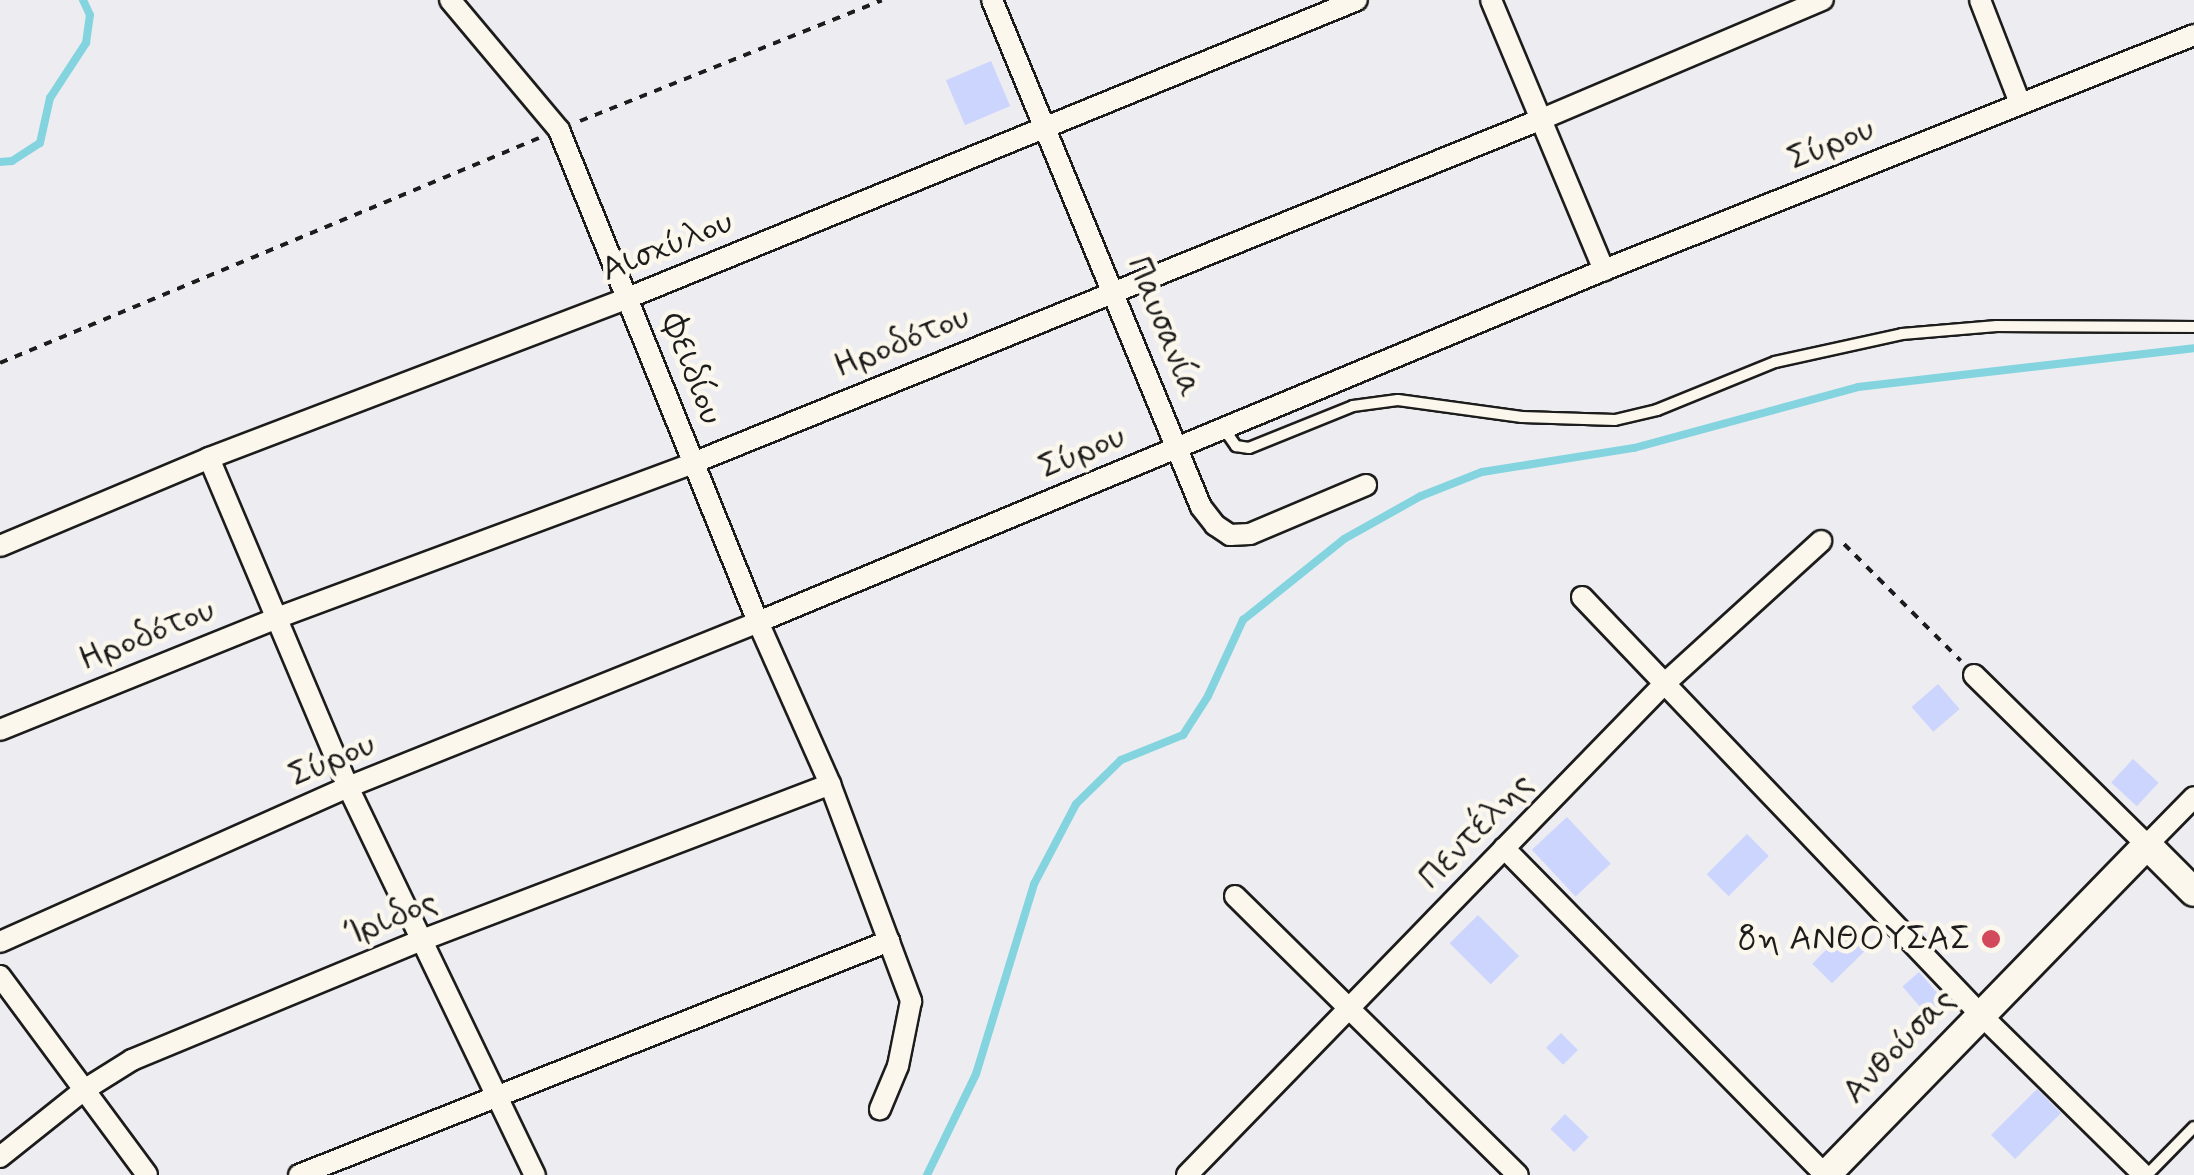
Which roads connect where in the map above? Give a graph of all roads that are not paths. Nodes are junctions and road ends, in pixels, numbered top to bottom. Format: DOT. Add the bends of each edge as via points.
graph roads {
  1 [pos="450,0"];
  2 [pos="992,0"];
  3 [pos="1357,0"];
  4 [pos="1491,0"];
  5 [pos="1823,0"];
  6 [pos="1980,0"];
  7 [pos="2194,35"];
  8 [pos="2020,103"];
  9 [pos="1542,120"];
  10 [pos="1047,124"];
  11 [pos="1604,270"];
  12 [pos="1112,290"];
  13 [pos="630,297"];
  14 [pos="2194,327"];
  15 [pos="1224,429"];
  16 [pos="1178,447"];
  17 [pos="209,458"];
  18 [pos="693,462"];
  19 [pos="1366,485"];
  20 [pos="1820,542"];
  21 [pos="0,546"];
  22 [pos="1582,597"];
  23 [pos="276,618"];
  24 [pos="758,622"];
  25 [pos="1974,674"];
  26 [pos="1663,684"];
  27 [pos="0,730"];
  28 [pos="830,784"];
  29 [pos="348,787"];
  30 [pos="2194,798"];
  31 [pos="2147,846"];
  32 [pos="1504,848"];
  33 [pos="2194,892"];
  34 [pos="1235,896"];
  35 [pos="422,940"];
  36 [pos="889,941"];
  37 [pos="0,942"];
  38 [pos="0,976"];
  39 [pos="1348,1008"];
  40 [pos="1982,1016"];
  41 [pos="84,1090"];
  42 [pos="498,1099"];
  43 [pos="880,1109"];
  44 [pos="2194,1127"];
  45 [pos="0,1156"];
  46 [pos="1191,1174"];
  47 [pos="147,1175"];
  48 [pos="299,1175"];
  49 [pos="535,1175"];
  50 [pos="1518,1175"];
  51 [pos="1826,1175"];
  52 [pos="2146,1175"];
  1 -- 13 [label="street, Φειδίου" via="559,130"];
  2 -- 10 [label="street, Παυσανία"];
  3 -- 10 [label="street, Αισχύλου"];
  4 -- 9 [label="street"];
  5 -- 9 [label="street, Ηροδότου"];
  6 -- 8 [label="street"];
  7 -- 8 [label="street, Σύρου"];
  8 -- 11 [label="street, Σύρου"];
  9 -- 11 [label="street"];
  9 -- 12 [label="street, Ηροδότου"];
  10 -- 12 [label="street, Παυσανία"];
  10 -- 13 [label="street, Αισχύλου"];
  11 -- 15 [label="street, Σύρου"];
  12 -- 16 [label="street, Παυσανία"];
  12 -- 18 [label="street, Ηροδότου"];
  13 -- 17 [label="street, Αισχύλου"];
  13 -- 18 [label="street, Φειδίου"];
  14 -- 15 [label="lane" via="1997,326 1902,334 1774,362 1615,420 1522,417 1398,400 1353,406 1248,448 1236,446"];
  15 -- 16 [label="street, Σύρου"];
  16 -- 19 [label="street, Παυσανία" via="1200,507 1230,534 1250,534"];
  16 -- 24 [label="street, Σύρου"];
  17 -- 21 [label="street, Αισχύλου"];
  17 -- 23 [label="street"];
  18 -- 23 [label="street, Ηροδότου"];
  18 -- 24 [label="street, Φειδίου"];
  20 -- 26 [label="street, Πεντέλης"];
  22 -- 26 [label="street"];
  23 -- 27 [label="street, Ηροδότου"];
  23 -- 29 [label="street"];
  24 -- 28 [label="street, Φειδίου"];
  24 -- 29 [label="street, Σύρου"];
  25 -- 31 [label="street"];
  26 -- 32 [label="street, Πεντέλης"];
  26 -- 40 [label="street"];
  28 -- 35 [label="street, Ίριδος"];
  28 -- 36 [label="street, Φειδίου"];
  29 -- 35 [label="street"];
  29 -- 37 [label="street, Σύρου"];
  30 -- 31 [label="street"];
  31 -- 33 [label="street"];
  31 -- 40 [label="street, Ανθούσας"];
  32 -- 39 [label="street, Πεντέλης"];
  32 -- 51 [label="street"];
  34 -- 39 [label="street"];
  35 -- 41 [label="street, Ίριδος" via="132,1060"];
  35 -- 42 [label="street"];
  36 -- 42 [label="street"];
  36 -- 43 [label="street, Φειδίου" via="911,1000 898,1066"];
  38 -- 41 [label="street"];
  39 -- 46 [label="street, Πεντέλης"];
  39 -- 50 [label="street"];
  40 -- 51 [label="street, Ανθούσας"];
  40 -- 52 [label="street"];
  41 -- 45 [label="street, Ίριδος"];
  41 -- 47 [label="street"];
  42 -- 48 [label="street"];
  42 -- 49 [label="street"];
  44 -- 52 [label="lane"];
}
